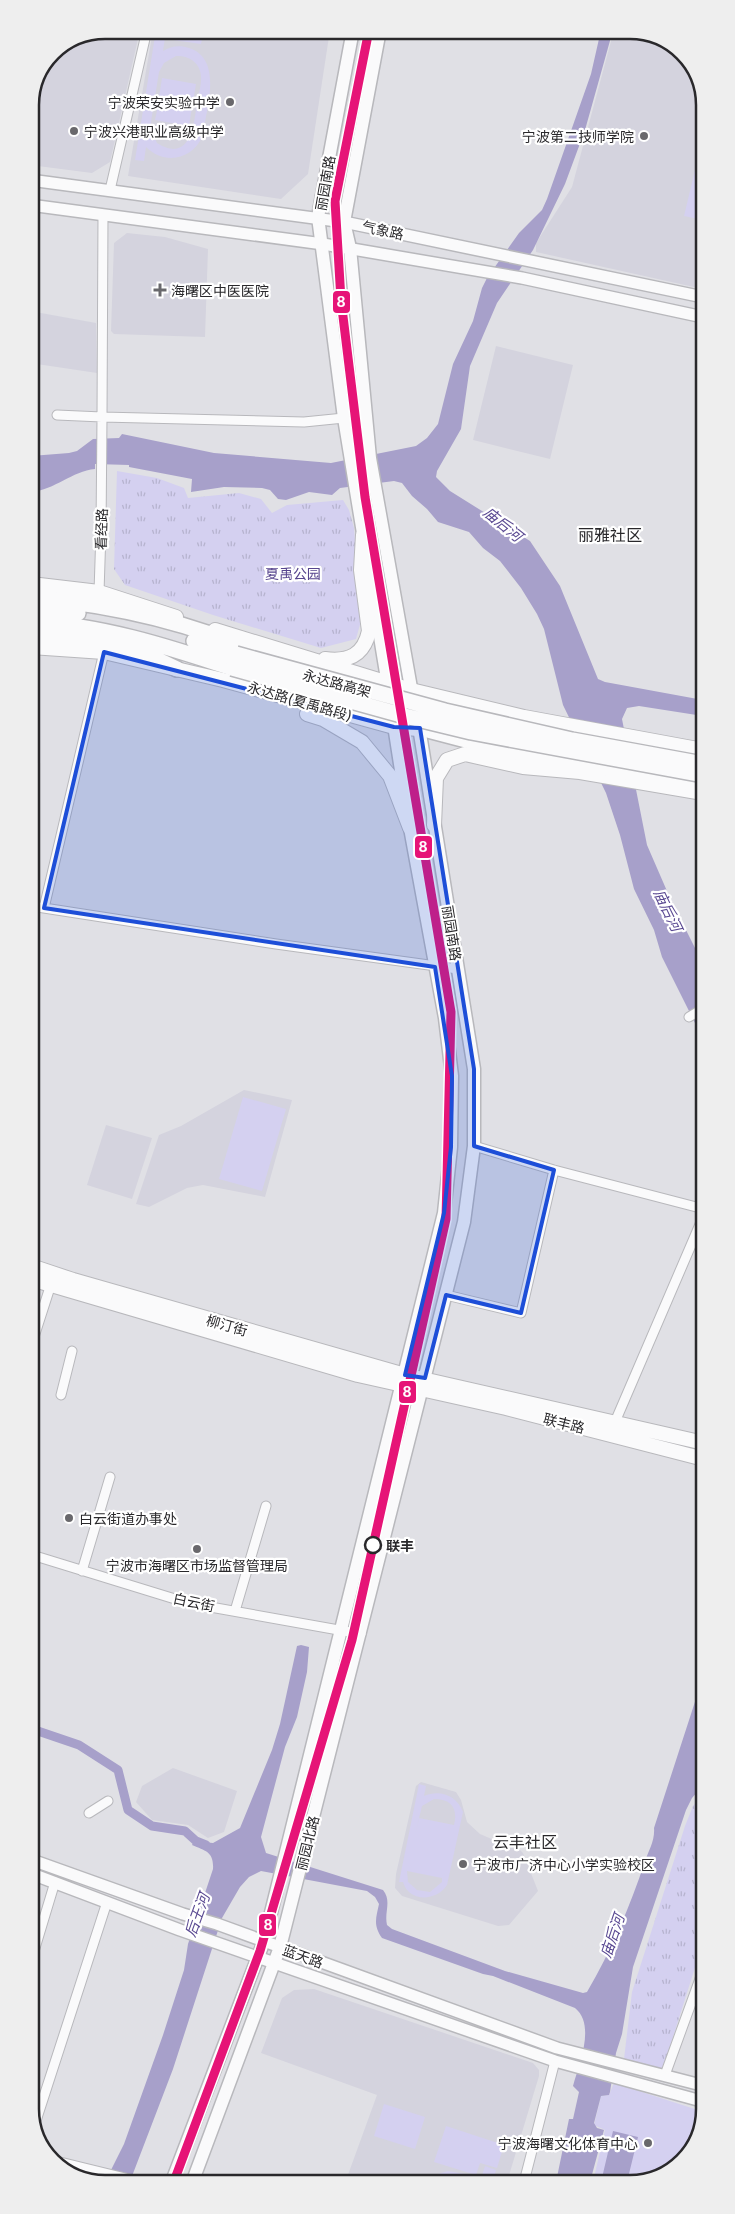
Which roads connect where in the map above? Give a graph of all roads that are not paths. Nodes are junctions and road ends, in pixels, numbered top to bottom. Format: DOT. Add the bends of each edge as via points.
graph roads {
  1 [pos="145,39"];
  2 [pos="351,39"];
  3 [pos="378,39"];
  4 [pos="39,181"];
  5 [pos="110,190"];
  6 [pos="39,206"];
  7 [pos="103,215"];
  8 [pos="318,217"];
  9 [pos="344,222"];
  10 [pos="323,244"];
  11 [pos="350,248"];
  12 [pos="696,296"];
  13 [pos="696,315"];
  14 [pos="57,415"];
  15 [pos="102,417"];
  16 [pos="344,418"];
  17 [pos="363,535"];
  18 [pos="39,585"];
  19 [pos="98,592"];
  20 [pos="39,598"];
  21 [pos="39,610"];
  22 [pos="39,623"];
  23 [pos="39,633"];
  24 [pos="39,647"];
  25 [pos="104,652"];
  26 [pos="300,656"];
  27 [pos="232,661"];
  28 [pos="177,669"];
  29 [pos="388,682"];
  30 [pos="411,690"];
  31 [pos="394,727"];
  32 [pos="420,728"];
  33 [pos="696,749"];
  34 [pos="696,763"];
  35 [pos="628,774"];
  36 [pos="696,774"];
  37 [pos="696,779"];
  38 [pos="696,785"];
  39 [pos="696,791"];
  40 [pos="434,825"];
  41 [pos="410,828"];
  42 [pos="39,907"];
  43 [pos="44,908"];
  44 [pos="435,967"];
  45 [pos="458,969"];
  46 [pos="696,1013"];
  47 [pos="689,1017"];
  48 [pos="474,1146"];
  49 [pos="554,1170"];
  50 [pos="696,1208"];
  51 [pos="696,1227"];
  52 [pos="39,1271"];
  53 [pos="39,1279"];
  54 [pos="53,1280"];
  55 [pos="446,1295"];
  56 [pos="39,1322"];
  57 [pos="72,1351"];
  58 [pos="404,1381"];
  59 [pos="424,1384"];
  60 [pos="61,1395"];
  61 [pos="615,1422"];
  62 [pos="696,1441"];
  63 [pos="696,1457"];
  64 [pos="110,1477"];
  65 [pos="266,1506"];
  66 [pos="39,1557"];
  67 [pos="82,1571"];
  68 [pos="235,1611"];
  69 [pos="342,1630"];
  70 [pos="361,1634"];
  71 [pos="108,1801"];
  72 [pos="89,1813"];
  73 [pos="39,1863"];
  74 [pos="39,1876"];
  75 [pos="55,1882"];
  76 [pos="107,1902"];
  77 [pos="39,1935"];
  78 [pos="264,1941"];
  79 [pos="280,1947"];
  80 [pos="258,1957"];
  81 [pos="275,1964"];
  82 [pos="696,1991"];
  83 [pos="555,2061"];
  84 [pos="665,2075"];
  85 [pos="696,2084"];
  86 [pos="696,2099"];
  87 [pos="39,2114"];
  88 [pos="67,2163"];
  89 [pos="115,2175"];
  90 [pos="173,2175"];
  91 [pos="195,2175"];
  92 [pos="526,2175"];
  1 -- 5 [label="street"];
  2 -- 8 [label="main road, 丽园南路"];
  3 -- 9 [label="main road, 丽园南路"];
  4 -- 5 [label="street, 气象路"];
  5 -- 8 [label="street, 气象路"];
  6 -- 7 [label="street, 气象路"];
  7 -- 10 [label="street, 气象路"];
  7 -- 15 [label="street, 看经路"];
  8 -- 9 [label="street, 气象路"];
  8 -- 10 [label="main road, 丽园南路"];
  9 -- 11 [label="main road, 丽园南路"];
  9 -- 12 [label="street, 气象路"];
  10 -- 11 [label="street, 气象路"];
  10 -- 16 [label="main road, 丽园南路"];
  11 -- 13 [label="street, 气象路" via="522,278"];
  11 -- 30 [label="main road, 丽园南路" via="374,487"];
  14 -- 15 [label="street"];
  15 -- 16 [label="street" via="304,422"];
  15 -- 19 [label="street, 看经路"];
  16 -- 17 [label="main road, 丽园南路"];
  17 -- 26 [label="main road" via="361,570 369,631 364,647 352,657 329,660"];
  17 -- 29 [label="main road, 丽园南路"];
  18 -- 19 [label="main road"];
  19 -- 26 [label="main road"];
  20 -- 27 [label="highway" via="106,607 154,618"];
  21 -- 27 [label="highway, 永达路高架" via="100,615 132,622"];
  22 -- 27 [label="highway, 永达路高架" via="96,629"];
  23 -- 28 [label="highway" via="97,640 139,651"];
  24 -- 25 [label="main road, 永达路(夏禹路段)"];
  25 -- 28 [label="main road, 永达路(夏禹路段)"];
  25 -- 43 [label="street"];
  26 -- 29 [label="main road"];
  27 -- 28 [label="main road, 永达路(夏禹路段)"];
  27 -- 31 [label="main road, 永达路(夏禹路段)"];
  27 -- 34 [label="highway, 永达路高架, bridge" via="289,670 563,738"];
  27 -- 36 [label="highway, 永达路高架, bridge" via="348,701 471,732"];
  27 -- 41 [label="main road" via="268,702 323,718 362,742 390,776"];
  29 -- 30 [label="main road"];
  29 -- 31 [label="main road, 丽园南路"];
  30 -- 32 [label="main road, 丽园南路"];
  30 -- 33 [label="main road" via="556,723"];
  31 -- 32 [label="main road, 永达路(夏禹路段)"];
  31 -- 41 [label="main road, 丽园南路"];
  32 -- 35 [label="main road, 永达路(夏禹路段)" via="570,757"];
  32 -- 38 [label="highway" via="508,751"];
  32 -- 40 [label="main road, 丽园南路"];
  35 -- 37 [label="main road"];
  35 -- 39 [label="main road"];
  35 -- 40 [label="main road" via="523,767 464,754 447,760 436,778"];
  40 -- 45 [label="main road, 丽园南路"];
  41 -- 44 [label="main road, 丽园南路"];
  42 -- 43 [label="street"];
  43 -- 44 [label="street"];
  44 -- 45 [label="street"];
  44 -- 58 [label="main road, 丽园南路" via="452,1076 451,1147 444,1213"];
  45 -- 48 [label="main road, 丽园南路" via="474,1069"];
  46 -- 47 [label="street"];
  48 -- 49 [label="street"];
  48 -- 55 [label="main road, 丽园南路" via="464,1222"];
  49 -- 50 [label="street"];
  49 -- 55 [label="street" via="521,1313"];
  51 -- 61 [label="street"];
  52 -- 54 [label="main road, 柳汀街"];
  53 -- 54 [label="main road, 柳汀街"];
  54 -- 56 [label="street"];
  54 -- 58 [label="main road, 柳汀街"];
  55 -- 59 [label="main road, 丽园南路"];
  57 -- 60 [label="street"];
  58 -- 59 [label="main road, 柳汀街"];
  58 -- 69 [label="main road, 丽园北路"];
  59 -- 61 [label="main road, 联丰路"];
  59 -- 63 [label="main road, 联丰路"];
  59 -- 70 [label="main road, 丽园北路"];
  61 -- 62 [label="main road, 联丰路"];
  64 -- 67 [label="street"];
  65 -- 68 [label="street"];
  66 -- 67 [label="street, 白云街"];
  67 -- 68 [label="street, 白云街" via="188,1603"];
  68 -- 69 [label="street, 白云街"];
  69 -- 70 [label="street, 白云街"];
  69 -- 78 [label="main road, 丽园北路"];
  70 -- 79 [label="main road, 丽园北路"];
  71 -- 72 [label="street"];
  73 -- 78 [label="street, 蓝天路"];
  74 -- 75 [label="street, 蓝天路"];
  75 -- 76 [label="street, 蓝天路"];
  75 -- 77 [label="street"];
  76 -- 80 [label="street, 蓝天路"];
  76 -- 87 [label="street"];
  78 -- 79 [label="street, 蓝天路"];
  78 -- 80 [label="main road, 丽园北路"];
  79 -- 81 [label="main road, 丽园北路"];
  79 -- 84 [label="street, 蓝天路" via="557,2048"];
  80 -- 81 [label="street, 蓝天路"];
  80 -- 90 [label="main road, 丽园北路"];
  81 -- 83 [label="street, 蓝天路"];
  81 -- 91 [label="main road, 丽园北路"];
  82 -- 84 [label="street"];
  83 -- 86 [label="street, 蓝天路"];
  83 -- 92 [label="street"];
  84 -- 85 [label="street, 蓝天路"];
  88 -- 89 [label="street"];
}
